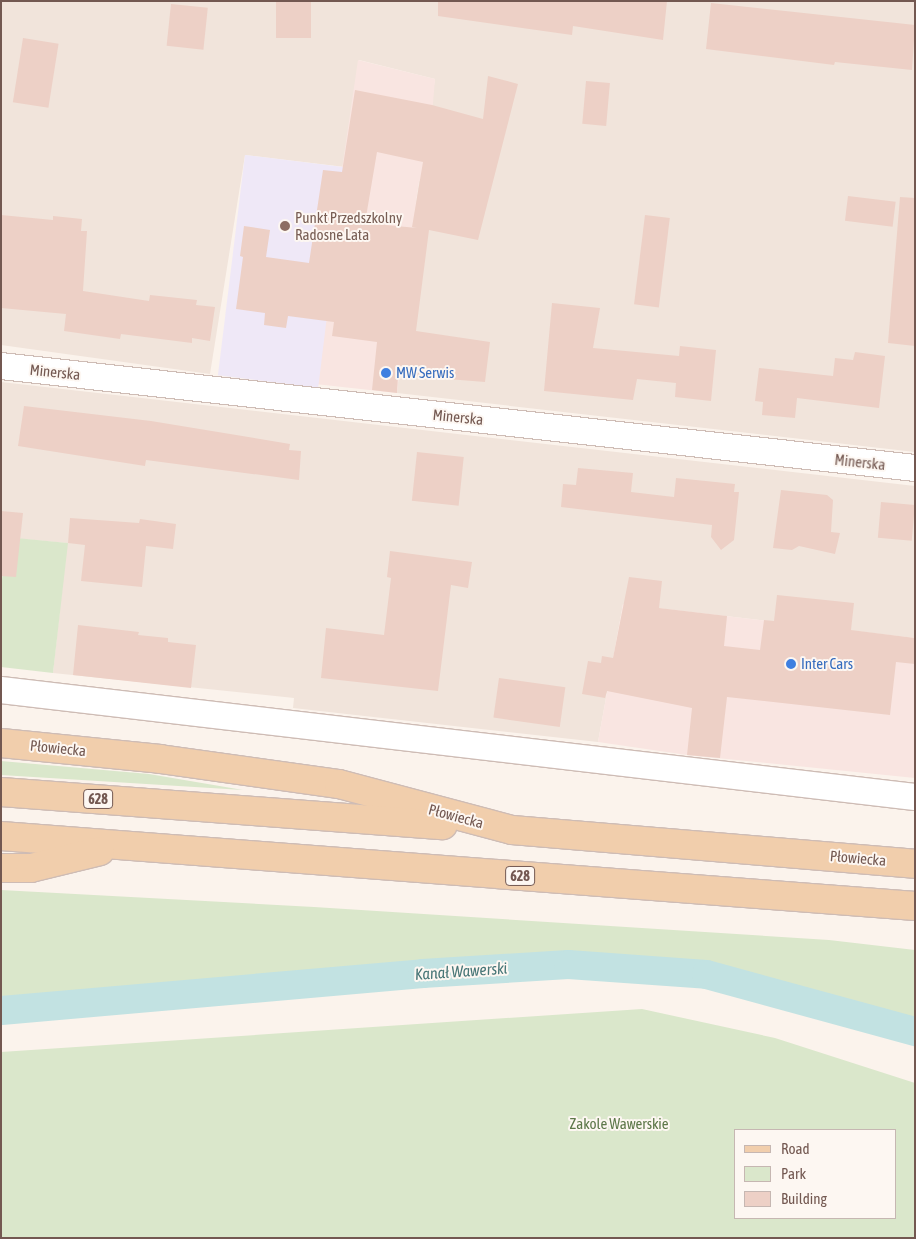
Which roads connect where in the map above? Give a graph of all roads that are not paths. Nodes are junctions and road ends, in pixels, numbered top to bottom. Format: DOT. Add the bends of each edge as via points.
graph roads {
  1 [pos="1,366"];
  2 [pos="915,468"];
  3 [pos="1,690"];
  4 [pos="1,743"];
  5 [pos="1,792"];
  6 [pos="915,797"];
  7 [pos="512,830"];
  8 [pos="1,836"];
  9 [pos="126,845"];
  10 [pos="915,864"];
  11 [pos="1,868"];
  12 [pos="915,906"];
  1 -- 2 [label="street, Minerska"];
  3 -- 6 [label="street"];
  4 -- 7 [label="main road, Płowiecka" via="160,759 339,784"];
  5 -- 7 [label="main road, 628"];
  7 -- 10 [label="main road, Płowiecka / 628"];
  8 -- 9 [label="main road, 628"];
  9 -- 11 [label="main road" via="31,868"];
  9 -- 12 [label="main road, 628"];
}
